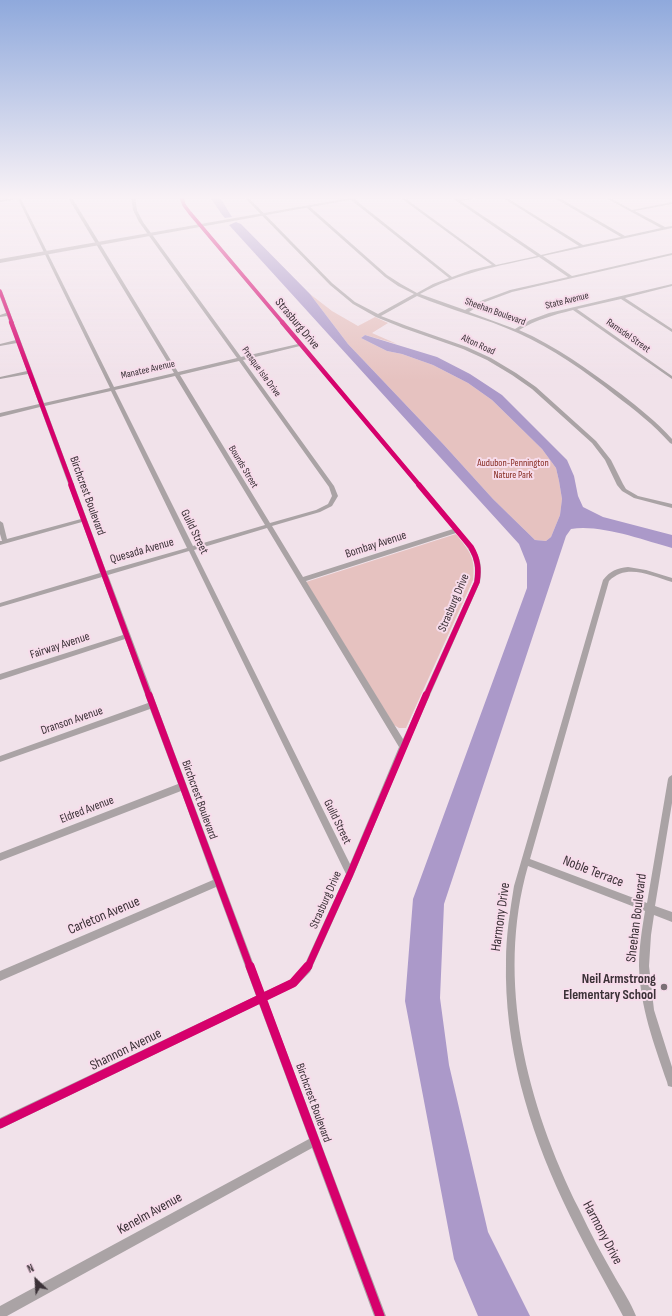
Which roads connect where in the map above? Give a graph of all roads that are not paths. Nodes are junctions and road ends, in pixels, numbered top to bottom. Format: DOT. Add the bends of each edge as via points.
graph roads {
  1 [pos="21,257"];
  2 [pos="48,257"];
  3 [pos="106,257"];
  4 [pos="166,257"];
  5 [pos="226,257"];
  6 [pos="304,257"];
  7 [pos="365,257"];
  8 [pos="425,257"];
  9 [pos="483,257"];
  10 [pos="534,257"];
  11 [pos="542,257"];
  12 [pos="657,257"];
  13 [pos="0,261"];
  14 [pos="495,266"];
  15 [pos="571,277"];
  16 [pos="451,278"];
  17 [pos="672,285"];
  18 [pos="666,286"];
  19 [pos="0,290"];
  20 [pos="672,290"];
  21 [pos="416,295"];
  22 [pos="621,297"];
  23 [pos="574,309"];
  24 [pos="465,312"];
  25 [pos="4,315"];
  26 [pos="378,316"];
  27 [pos="516,330"];
  28 [pos="672,331"];
  29 [pos="18,341"];
  30 [pos="0,345"];
  31 [pos="300,345"];
  32 [pos="240,359"];
  33 [pos="30,372"];
  34 [pos="176,373"];
  35 [pos="0,378"];
  36 [pos="672,378"];
  37 [pos="112,388"];
  38 [pos="42,405"];
  39 [pos="0,415"];
  40 [pos="672,442"];
  41 [pos="672,506"];
  42 [pos="84,520"];
  43 [pos="0,523"];
  44 [pos="268,526"];
  45 [pos="457,530"];
  46 [pos="2,543"];
  47 [pos="190,549"];
  48 [pos="104,574"];
  49 [pos="301,580"];
  50 [pos="672,580"];
  51 [pos="0,605"];
  52 [pos="127,636"];
  53 [pos="0,677"];
  54 [pos="152,705"];
  55 [pos="403,747"];
  56 [pos="0,759"];
  57 [pos="672,779"];
  58 [pos="183,786"];
  59 [pos="670,808"];
  60 [pos="0,856"];
  61 [pos="526,861"];
  62 [pos="350,874"];
  63 [pos="218,882"];
  64 [pos="650,909"];
  65 [pos="672,918"];
  66 [pos="0,976"];
  67 [pos="262,998"];
  68 [pos="672,1082"];
  69 [pos="0,1124"];
  70 [pos="315,1141"];
  71 [pos="0,1313"];
  72 [pos="380,1316"];
  73 [pos="630,1316"];
  1 -- 13 [label="street"];
  2 -- 37 [label="street, Guild Street"];
  3 -- 34 [label="street, Bounds Street"];
  4 -- 32 [label="street, Presque Isle Drive"];
  5 -- 31 [label="street, Strasburg Drive"];
  6 -- 26 [label="street, Alton Road" via="337,290"];
  7 -- 21 [label="street, Sheehan Boulevard" via="386,276"];
  8 -- 16 [label="street"];
  9 -- 14 [label="street"];
  10 -- 14 [label="street"];
  11 -- 15 [label="street"];
  12 -- 15 [label="street"];
  14 -- 16 [label="street"];
  15 -- 24 [label="street" via="504,294 484,301"];
  16 -- 21 [label="street"];
  17 -- 18 [label="street, State Avenue"];
  18 -- 20 [label="street"];
  18 -- 22 [label="street, State Avenue"];
  19 -- 25 [label="street, Birchcrest Boulevard"];
  21 -- 24 [label="street, Sheehan Boulevard"];
  21 -- 26 [label="street"];
  22 -- 23 [label="street, State Avenue"];
  22 -- 28 [label="street"];
  23 -- 27 [label="street, State Avenue" via="539,318"];
  23 -- 36 [label="street, Ramsdel Street"];
  24 -- 27 [label="street, Sheehan Boulevard"];
  25 -- 29 [label="street, Birchcrest Boulevard"];
  26 -- 41 [label="street, Alton Road" via="465,348 514,374 540,393 594,442 608,460 624,490 636,497"];
  27 -- 40 [label="street, Sheehan Boulevard" via="554,349 586,370 649,419"];
  29 -- 30 [label="street"];
  29 -- 33 [label="street, Birchcrest Boulevard"];
  31 -- 32 [label="street, Manatee Avenue"];
  31 -- 45 [label="street, Strasburg Drive"];
  32 -- 34 [label="street, Manatee Avenue"];
  32 -- 44 [label="street, Presque Isle Drive" via="334,491 333,501 324,508"];
  33 -- 35 [label="street"];
  33 -- 38 [label="street, Birchcrest Boulevard"];
  34 -- 37 [label="street, Manatee Avenue"];
  34 -- 44 [label="street, Bounds Street"];
  37 -- 38 [label="street, Manatee Avenue"];
  37 -- 47 [label="street, Guild Street"];
  38 -- 39 [label="street, Manatee Avenue"];
  38 -- 42 [label="street, Birchcrest Boulevard"];
  42 -- 46 [label="street"];
  42 -- 48 [label="street, Birchcrest Boulevard"];
  43 -- 46 [label="street"];
  44 -- 47 [label="street, Quesada Avenue"];
  44 -- 49 [label="street, Bounds Street"];
  45 -- 49 [label="street, Bombay Avenue"];
  45 -- 55 [label="street, Strasburg Drive" via="476,554 479,570"];
  47 -- 48 [label="street, Quesada Avenue"];
  47 -- 62 [label="street, Guild Street"];
  48 -- 51 [label="street, Quesada Avenue"];
  48 -- 52 [label="street, Birchcrest Boulevard"];
  49 -- 55 [label="street, Bounds Street"];
  50 -- 61 [label="street, Harmony Drive" via="634,569 625,569 610,574 606,580"];
  52 -- 53 [label="street, Fairway Avenue"];
  52 -- 54 [label="street, Birchcrest Boulevard"];
  54 -- 56 [label="street, Dranson Avenue"];
  54 -- 58 [label="street, Birchcrest Boulevard"];
  55 -- 62 [label="street, Strasburg Drive"];
  57 -- 59 [label="street, Sheehan Boulevard"];
  58 -- 60 [label="street, Eldred Avenue"];
  58 -- 63 [label="street, Birchcrest Boulevard"];
  59 -- 64 [label="street, Sheehan Boulevard"];
  61 -- 64 [label="street, Noble Terrace"];
  61 -- 73 [label="street, Harmony Drive" via="514,909 509,964 513,1026 520,1063 536,1119 558,1178"];
  62 -- 67 [label="street, Strasburg Drive" via="307,969 293,983"];
  63 -- 66 [label="street, Carleton Avenue"];
  63 -- 67 [label="street, Birchcrest Boulevard"];
  64 -- 65 [label="street, Noble Terrace"];
  64 -- 68 [label="street, Sheehan Boulevard" via="645,950 646,987 655,1032"];
  67 -- 69 [label="street, Shannon Avenue"];
  67 -- 70 [label="street, Birchcrest Boulevard"];
  70 -- 71 [label="street, Kenelm Avenue"];
  70 -- 72 [label="street, Birchcrest Boulevard"];
}
